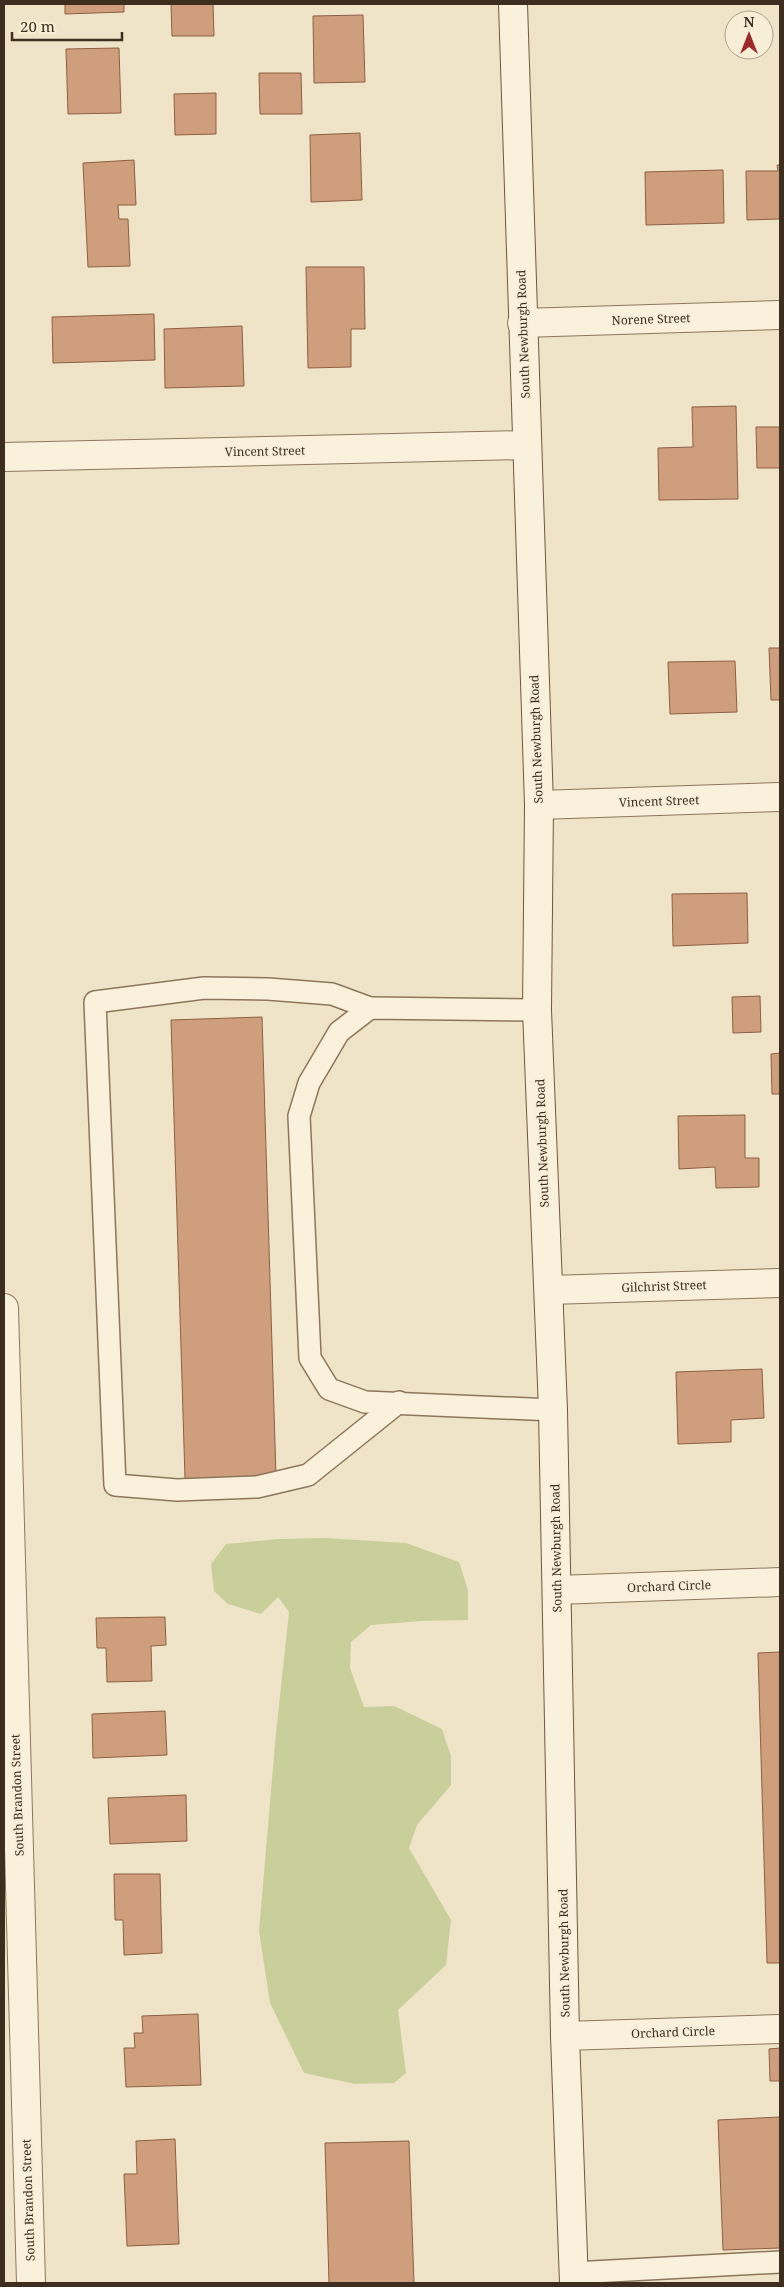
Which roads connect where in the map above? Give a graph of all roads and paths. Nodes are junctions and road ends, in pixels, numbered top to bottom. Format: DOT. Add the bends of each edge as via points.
graph roads {
  1 [pos="513,4"];
  2 [pos="780,315"];
  3 [pos="522,323"];
  4 [pos="526,444"];
  5 [pos="4,458"];
  6 [pos="780,797"];
  7 [pos="539,805"];
  8 [pos="370,1008"];
  9 [pos="537,1010"];
  10 [pos="780,1283"];
  11 [pos="549,1290"];
  12 [pos="4,1308"];
  13 [pos="399,1402"];
  14 [pos="553,1410"];
  15 [pos="780,1582"];
  16 [pos="557,1590"];
  17 [pos="780,2029"];
  18 [pos="566,2036"];
  19 [pos="780,2262"];
  20 [pos="726,2274"];
  21 [pos="573,2278"];
  22 [pos="31,2283"];
  1 -- 3 [label="street, South Newburgh Road"];
  2 -- 3 [label="street, Norene Street"];
  3 -- 4 [label="street, South Newburgh Road"];
  4 -- 5 [label="street, Vincent Street"];
  4 -- 7 [label="street, South Newburgh Road"];
  6 -- 7 [label="street, Vincent Street"];
  7 -- 9 [label="street, South Newburgh Road"];
  8 -- 9 [label="lane"];
  8 -- 13 [label="lane" via="339,1032 309,1083 299,1116 310,1358 330,1389 365,1402"];
  8 -- 13 [label="lane" via="332,994 259,989 204,988 95,1002 115,1485 177,1490 257,1487 308,1475"];
  9 -- 11 [label="street, South Newburgh Road"];
  10 -- 11 [label="street, Gilchrist Street"];
  11 -- 14 [label="street, South Newburgh Road"];
  12 -- 22 [label="street, South Brandon Street"];
  13 -- 14 [label="lane"];
  14 -- 16 [label="street, South Newburgh Road"];
  15 -- 16 [label="street, Orchard Circle"];
  16 -- 18 [label="street, South Newburgh Road"];
  17 -- 18 [label="street, Orchard Circle"];
  18 -- 21 [label="street, South Newburgh Road"];
  19 -- 20 [label="lane"];
  20 -- 21 [label="lane"];
}
